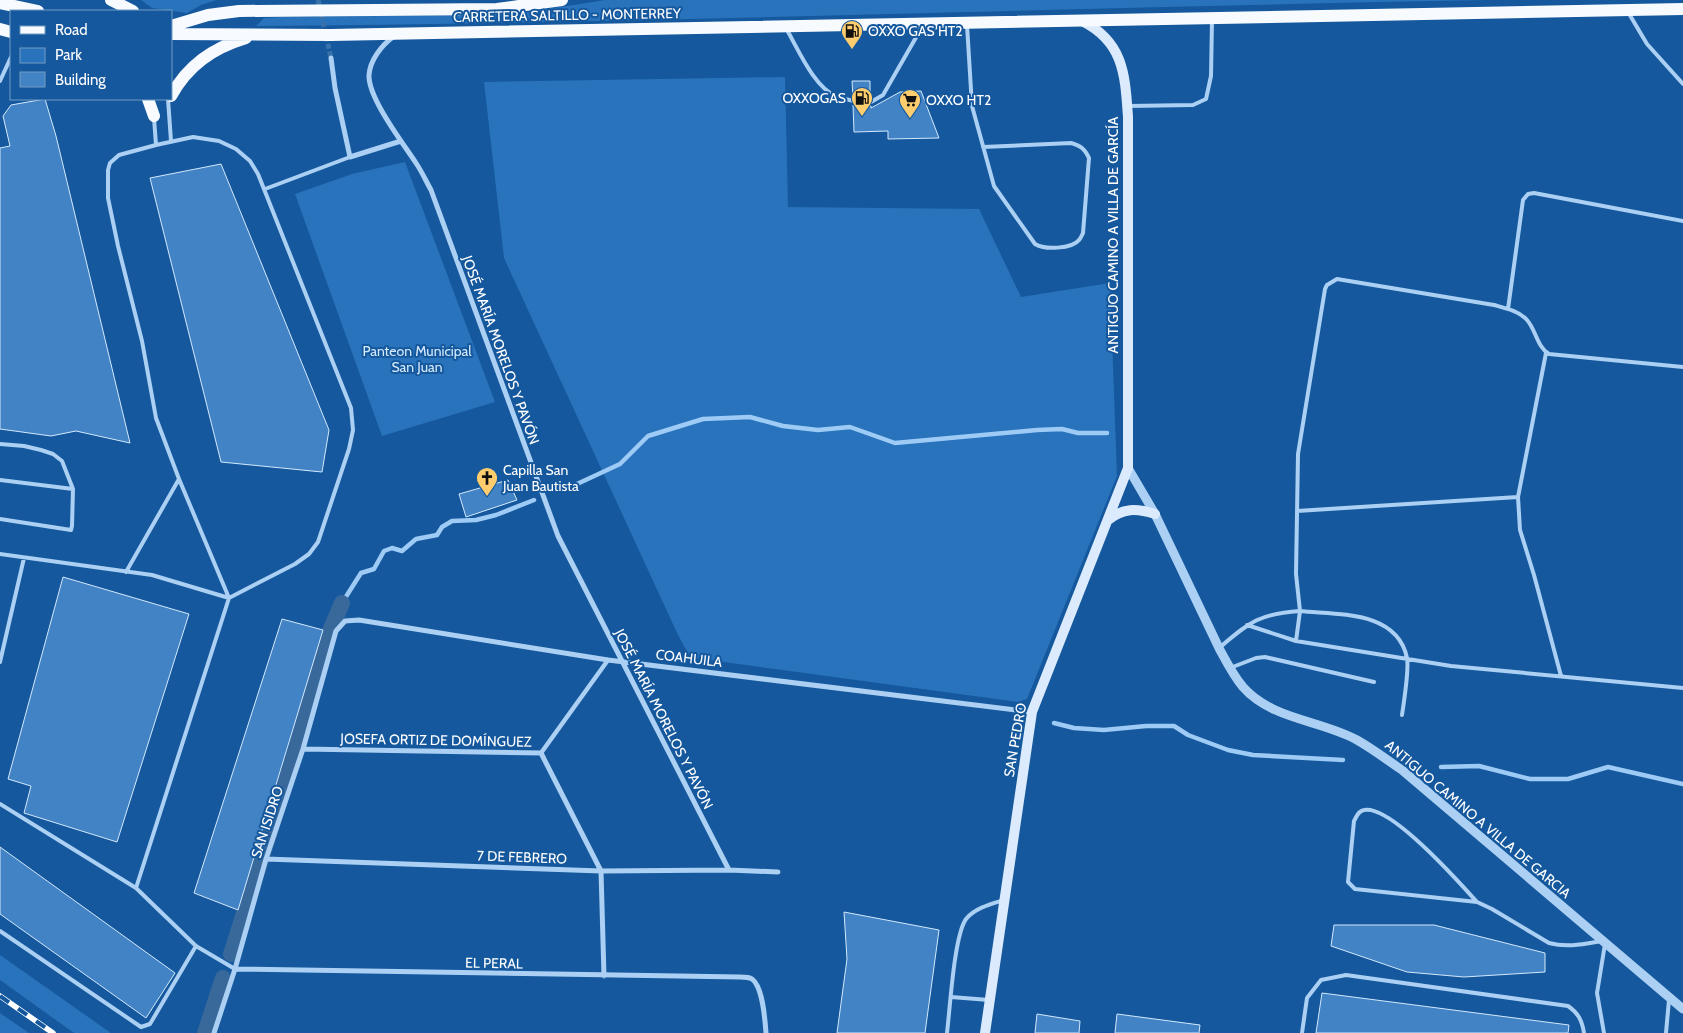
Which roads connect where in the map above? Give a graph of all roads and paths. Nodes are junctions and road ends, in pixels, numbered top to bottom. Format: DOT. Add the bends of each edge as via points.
graph roads {
  1 [pos="111,0"];
  2 [pos="562,0"];
  3 [pos="0,3"];
  4 [pos="1683,9"];
  5 [pos="30,10"];
  6 [pos="131,10"];
  7 [pos="1627,10"];
  8 [pos="1212,18"];
  9 [pos="1080,20"];
  10 [pos="967,22"];
  11 [pos="924,23"];
  12 [pos="172,26"];
  13 [pos="785,26"];
  14 [pos="398,33"];
  15 [pos="172,34"];
  16 [pos="255,34"];
  17 [pos="331,58"];
  18 [pos="10,59"];
  19 [pos="0,81"];
  20 [pos="1683,84"];
  21 [pos="172,94"];
  22 [pos="148,100"];
  23 [pos="154,100"];
  24 [pos="169,100"];
  25 [pos="853,101"];
  26 [pos="871,102"];
  27 [pos="1127,106"];
  28 [pos="154,116"];
  29 [pos="171,141"];
  30 [pos="401,141"];
  31 [pos="156,145"];
  32 [pos="983,147"];
  33 [pos="350,157"];
  34 [pos="265,189"];
  35 [pos="1683,221"];
  36 [pos="1508,309"];
  37 [pos="1546,353"];
  38 [pos="1683,368"];
  39 [pos="0,444"];
  40 [pos="1128,468"];
  41 [pos="179,479"];
  42 [pos="0,480"];
  43 [pos="73,489"];
  44 [pos="1518,497"];
  45 [pos="1297,511"];
  46 [pos="1155,514"];
  47 [pos="0,519"];
  48 [pos="1107,521"];
  49 [pos="0,554"];
  50 [pos="24,558"];
  51 [pos="126,572"];
  52 [pos="229,598"];
  53 [pos="1300,611"];
  54 [pos="345,621"];
  55 [pos="1247,625"];
  56 [pos="1296,641"];
  57 [pos="1218,648"];
  58 [pos="1407,659"];
  59 [pos="608,660"];
  60 [pos="623,661"];
  61 [pos="0,662"];
  62 [pos="1230,668"];
  63 [pos="1561,676"];
  64 [pos="1374,682"];
  65 [pos="1683,688"];
  66 [pos="1032,712"];
  67 [pos="1402,715"];
  68 [pos="303,749"];
  69 [pos="541,754"];
  70 [pos="0,804"];
  71 [pos="266,859"];
  72 [pos="728,870"];
  73 [pos="601,871"];
  74 [pos="778,872"];
  75 [pos="136,888"];
  76 [pos="1004,900"];
  77 [pos="1477,902"];
  78 [pos="0,931"];
  79 [pos="1603,943"];
  80 [pos="196,946"];
  81 [pos="235,970"];
  82 [pos="604,976"];
  83 [pos="951,997"];
  84 [pos="1669,998"];
  85 [pos="989,1000"];
  86 [pos="1683,1009"];
  87 [pos="214,1033"];
  88 [pos="766,1033"];
  89 [pos="946,1033"];
  90 [pos="985,1033"];
  91 [pos="1302,1033"];
  92 [pos="1584,1033"];
  93 [pos="1604,1033"];
  94 [pos="1666,1033"];
  1 -- 6 [label="main road"];
  2 -- 12 [label="main road" via="497,9 239,11 208,15"];
  3 -- 5 [label="main road"];
  4 -- 7 [label="main road, CARRETERA SALTILLO - MONTERREY"];
  7 -- 8 [label="main road, CARRETERA SALTILLO - MONTERREY"];
  7 -- 20 [label="lane" via="1647,44"];
  8 -- 9 [label="main road, CARRETERA SALTILLO - MONTERREY"];
  8 -- 27 [label="lane" via="1211,76 1206,99 1193,105"];
  9 -- 10 [label="main road, CARRETERA SALTILLO - MONTERREY"];
  9 -- 27 [label="main road, ANTIGUO CAMINO A VILLA DE GARCÍA" via="1098,30 1115,51 1122,66"];
  10 -- 11 [label="main road, CARRETERA SALTILLO - MONTERREY"];
  10 -- 32 [label="lane" via="972,106"];
  11 -- 13 [label="main road, CARRETERA SALTILLO - MONTERREY"];
  11 -- 26 [label="lane" via="883,95"];
  13 -- 14 [label="main road, CARRETERA SALTILLO - MONTERREY"];
  13 -- 25 [label="lane" via="823,87 836,96"];
  14 -- 16 [label="main road, CARRETERA SALTILLO - MONTERREY"];
  14 -- 30 [label="street, JOSÉ MARÍA MORELOS Y PAVÓN" via="379,51 369,75 377,102"];
  15 -- 16 [label="main road, CARRETERA SALTILLO - MONTERREY"];
  16 -- 21 [label="main road" via="224,45 200,59"];
  17 -- 33 [label="street"];
  18 -- 19 [label="lane"];
  22 -- 28 [label="main road"];
  23 -- 28 [label="lane"];
  24 -- 29 [label="lane"];
  27 -- 40 [label="main road, ANTIGUO CAMINO A VILLA DE GARCÍA"];
  28 -- 31 [label="lane"];
  29 -- 31 [label="lane"];
  29 -- 34 [label="lane" via="193,137 220,141 250,161"];
  30 -- 33 [label="street"];
  30 -- 60 [label="street, JOSÉ MARÍA MORELOS Y PAVÓN" via="431,190 558,536"];
  31 -- 41 [label="lane" via="114,159 108,170 108,198 142,341 156,418"];
  32 -- 32 [label="lane" via="994,186 1035,244 1055,248 1079,241 1083,233 1089,158 1081,146 1071,143"];
  33 -- 34 [label="lane"];
  34 -- 52 [label="lane" via="350,408 353,430 318,542 295,564"];
  35 -- 36 [label="lane" via="1528,194 1524,200"];
  36 -- 37 [label="lane" via="1528,320"];
  36 -- 45 [label="lane" via="1337,280 1327,285 1298,454"];
  37 -- 38 [label="lane"];
  37 -- 44 [label="lane"];
  39 -- 43 [label="lane" via="53,454 62,461"];
  40 -- 46 [label="street, ANTIGUO CAMINO A VILLA DE GARCIA"];
  40 -- 48 [label="main road, SAN PEDRO"];
  41 -- 51 [label="lane"];
  41 -- 52 [label="lane"];
  42 -- 43 [label="lane"];
  43 -- 47 [label="lane" via="71,530"];
  44 -- 45 [label="lane"];
  44 -- 63 [label="lane" via="1520,530"];
  45 -- 53 [label="lane" via="1296,574"];
  46 -- 48 [label="main road" via="1133,509 1121,511"];
  46 -- 57 [label="street, ANTIGUO CAMINO A VILLA DE GARCIA"];
  48 -- 66 [label="main road, SAN PEDRO"];
  49 -- 50 [label="lane"];
  50 -- 51 [label="lane"];
  50 -- 61 [label="lane"];
  51 -- 52 [label="lane" via="152,575"];
  52 -- 75 [label="lane"];
  53 -- 55 [label="lane" via="1260,617"];
  53 -- 56 [label="lane"];
  53 -- 58 [label="lane" via="1358,616 1382,624 1395,634"];
  54 -- 59 [label="street, COAHUILA" via="359,620"];
  54 -- 68 [label="street, SAN ISIDRO" via="336,631"];
  55 -- 56 [label="lane"];
  55 -- 57 [label="lane"];
  56 -- 58 [label="lane"];
  57 -- 62 [label="street, ANTIGUO CAMINO A VILLA DE GARCIA"];
  58 -- 63 [label="lane"];
  58 -- 67 [label="lane"];
  59 -- 60 [label="street, COAHUILA"];
  59 -- 69 [label="street"];
  60 -- 66 [label="street, COAHUILA"];
  60 -- 72 [label="street, JOSÉ MARÍA MORELOS Y PAVÓN"];
  62 -- 64 [label="lane" via="1265,657"];
  62 -- 79 [label="street, ANTIGUO CAMINO A VILLA DE GARCIA" via="1244,687 1265,704 1356,740 1402,770"];
  63 -- 65 [label="lane"];
  66 -- 76 [label="main road, SAN PEDRO"];
  68 -- 69 [label="street, JOSEFA ORTIZ DE DOMÍNGUEZ"];
  68 -- 71 [label="street, SAN ISIDRO"];
  69 -- 73 [label="street, JOSEFA ORTIZ DE DOMÍNGUEZ"];
  70 -- 75 [label="lane"];
  71 -- 73 [label="street, 7 DE FEBRERO"];
  71 -- 81 [label="street, SAN ISIDRO"];
  72 -- 73 [label="street, 7 DE FEBRERO"];
  72 -- 74 [label="street, 7 DE FEBRERO"];
  73 -- 82 [label="street, JOSEFA ORTIZ DE DOMÍNGUEZ"];
  75 -- 80 [label="lane"];
  76 -- 83 [label="lane" via="979,908 967,919 959,934"];
  76 -- 85 [label="main road, SAN PEDRO"];
  77 -- 77 [label="lane" via="1355,889 1348,882 1354,820 1358,813 1366,809 1388,817 1442,863"];
  77 -- 79 [label="lane" via="1549,943 1566,946"];
  78 -- 80 [label="lane" via="141,1027 150,1024"];
  79 -- 84 [label="street, ANTIGUO CAMINO A VILLA DE GARCIA"];
  79 -- 93 [label="lane" via="1597,993"];
  80 -- 81 [label="lane"];
  81 -- 82 [label="street, EL PERAL"];
  81 -- 87 [label="street, SAN ISIDRO"];
  82 -- 88 [label="street, EL PERAL" via="740,977 753,980 759,991"];
  83 -- 85 [label="lane"];
  83 -- 89 [label="lane"];
  84 -- 86 [label="street, ANTIGUO CAMINO A VILLA DE GARCIA"];
  84 -- 94 [label="lane"];
  85 -- 90 [label="main road, SAN PEDRO"];
  91 -- 92 [label="lane" via="1307,998 1322,980 1346,975 1568,1006 1582,1021"];
}
